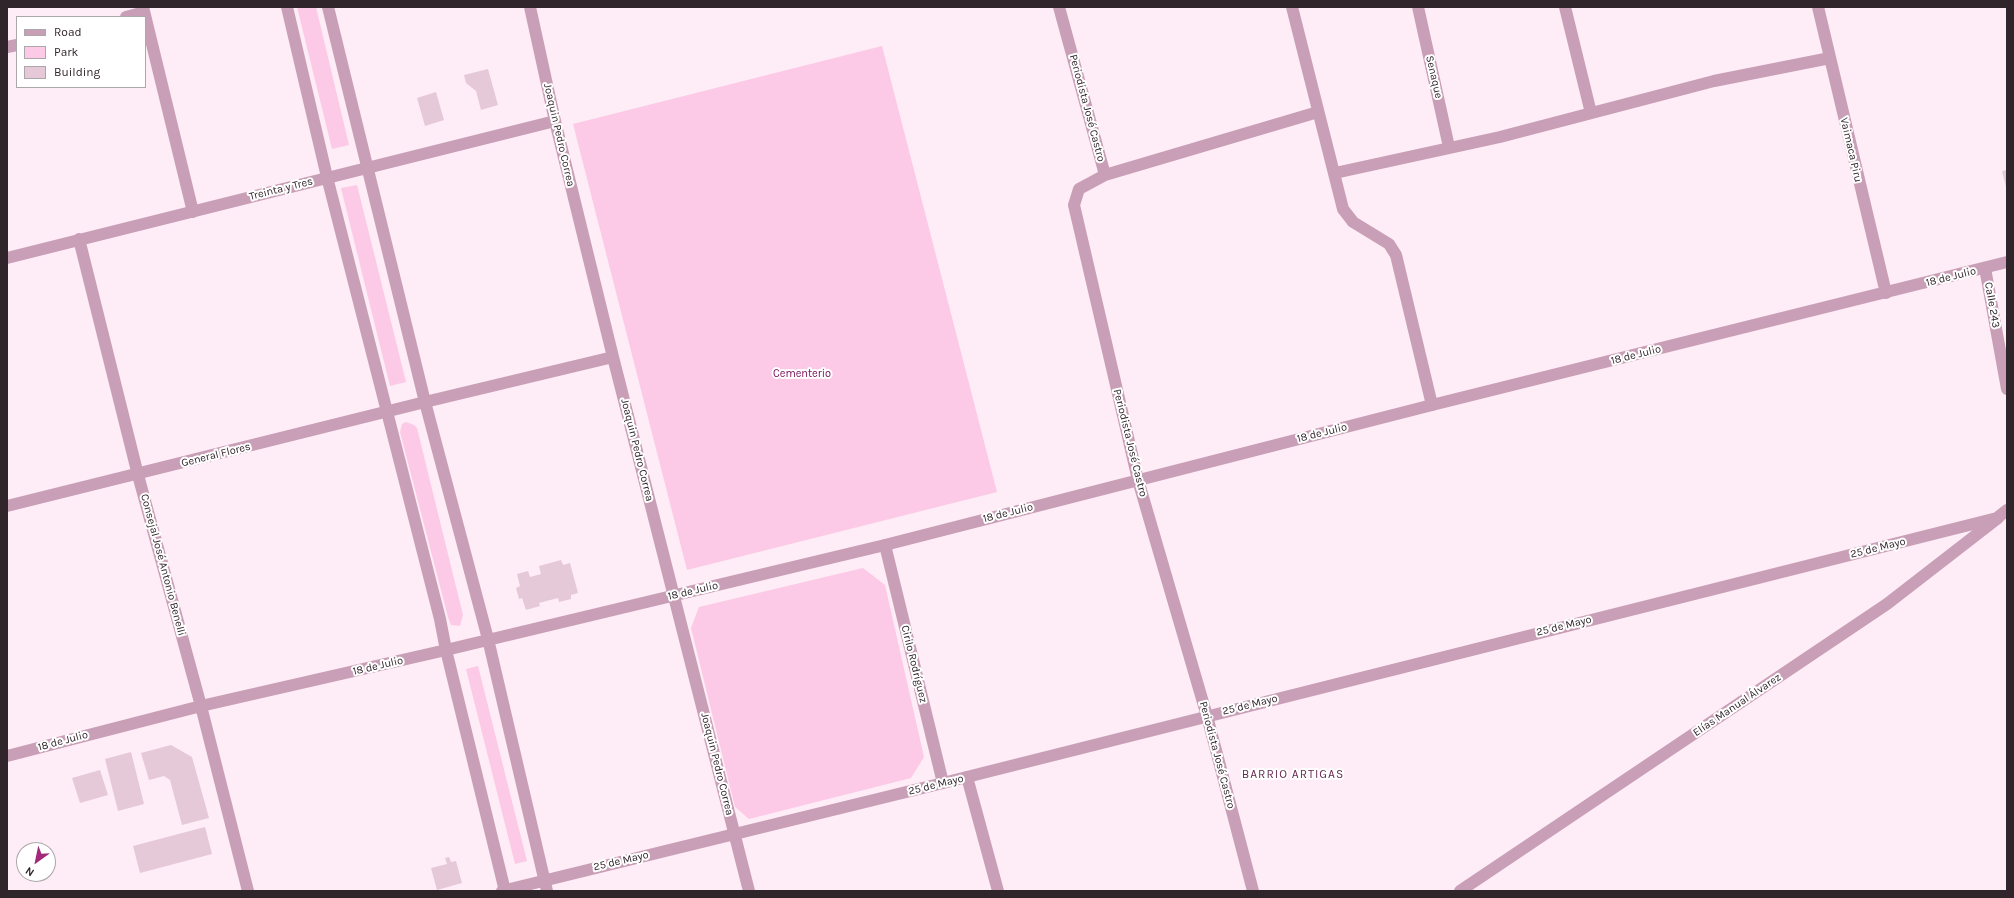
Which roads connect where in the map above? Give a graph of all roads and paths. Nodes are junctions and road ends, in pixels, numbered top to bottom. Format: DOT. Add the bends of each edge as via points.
graph roads {
  1 [pos="287,7"];
  2 [pos="328,7"];
  3 [pos="530,7"];
  4 [pos="1059,7"];
  5 [pos="1292,7"];
  6 [pos="1418,7"];
  7 [pos="1565,7"];
  8 [pos="1818,7"];
  9 [pos="144,10"];
  10 [pos="129,16"];
  11 [pos="146,18"];
  12 [pos="1830,58"];
  13 [pos="1318,112"];
  14 [pos="1590,113"];
  15 [pos="555,121"];
  16 [pos="1449,147"];
  17 [pos="367,167"];
  18 [pos="1335,173"];
  19 [pos="1105,175"];
  20 [pos="327,177"];
  21 [pos="193,212"];
  22 [pos="79,239"];
  23 [pos="7,258"];
  24 [pos="2007,262"];
  25 [pos="1985,268"];
  26 [pos="1886,293"];
  27 [pos="613,357"];
  28 [pos="2007,389"];
  29 [pos="425,402"];
  30 [pos="1432,405"];
  31 [pos="388,412"];
  32 [pos="138,475"];
  33 [pos="1138,480"];
  34 [pos="7,506"];
  35 [pos="2007,510"];
  36 [pos="2002,517"];
  37 [pos="885,545"];
  38 [pos="674,596"];
  39 [pos="488,639"];
  40 [pos="446,650"];
  41 [pos="201,706"];
  42 [pos="1206,716"];
  43 [pos="7,756"];
  44 [pos="967,777"];
  45 [pos="943,783"];
  46 [pos="734,834"];
  47 [pos="546,885"];
  48 [pos="248,891"];
  49 [pos="504,891"];
  50 [pos="749,891"];
  51 [pos="998,891"];
  52 [pos="1253,891"];
  53 [pos="1460,891"];
  1 -- 20 [label="street"];
  2 -- 17 [label="street"];
  3 -- 15 [label="street, Joaquin Pedro Correa"];
  4 -- 19 [label="street, Periodista José Castro"];
  5 -- 13 [label="street"];
  6 -- 16 [label="street, Senaque"];
  7 -- 14 [label="street"];
  8 -- 12 [label="street, Vaimaca Piru"];
  9 -- 10 [label="street"];
  11 -- 21 [label="street"];
  12 -- 14 [label="street" via="1714,81"];
  12 -- 26 [label="street, Vaimaca Piru"];
  13 -- 18 [label="street"];
  13 -- 19 [label="street"];
  14 -- 16 [label="street" via="1500,137"];
  15 -- 17 [label="street, Treinta y Tres"];
  15 -- 27 [label="street, Joaquin Pedro Correa"];
  16 -- 18 [label="street"];
  17 -- 20 [label="street, Treinta y Tres"];
  17 -- 29 [label="street"];
  18 -- 30 [label="street" via="1343,209 1353,222 1389,244 1396,256"];
  19 -- 33 [label="street, Periodista José Castro" via="1079,189 1074,205"];
  20 -- 21 [label="street, Treinta y Tres"];
  20 -- 31 [label="street"];
  21 -- 22 [label="street, Treinta y Tres"];
  22 -- 23 [label="street, Treinta y Tres"];
  22 -- 32 [label="street, Consejal José Antonio Benelli"];
  24 -- 25 [label="street, 18 de Julio"];
  25 -- 26 [label="street, 18 de Julio"];
  25 -- 28 [label="street, Calle 243"];
  26 -- 30 [label="street, 18 de Julio"];
  27 -- 29 [label="street, General Flores"];
  27 -- 38 [label="street, Joaquin Pedro Correa"];
  29 -- 31 [label="street, General Flores"];
  29 -- 39 [label="street"];
  30 -- 33 [label="street, 18 de Julio"];
  31 -- 32 [label="street, General Flores"];
  31 -- 40 [label="street"];
  32 -- 34 [label="street, General Flores"];
  32 -- 41 [label="street, Consejal José Antonio Benelli"];
  33 -- 37 [label="street, 18 de Julio"];
  33 -- 42 [label="street, Periodista José Castro"];
  35 -- 36 [label="street, Elías Manual Álvarez"];
  36 -- 42 [label="street, 25 de Mayo"];
  36 -- 53 [label="street, Elías Manual Álvarez" via="1887,604"];
  37 -- 38 [label="street, 18 de Julio"];
  37 -- 45 [label="street, Cirilo Rodríguez"];
  38 -- 39 [label="street, 18 de Julio"];
  38 -- 46 [label="street, Joaquin Pedro Correa"];
  39 -- 40 [label="street, 18 de Julio"];
  39 -- 47 [label="street"];
  40 -- 41 [label="street, 18 de Julio"];
  40 -- 49 [label="street"];
  41 -- 43 [label="street, 18 de Julio"];
  41 -- 48 [label="street, Consejal José Antonio Benelli"];
  42 -- 44 [label="street, 25 de Mayo"];
  42 -- 52 [label="street, Periodista José Castro"];
  44 -- 45 [label="street, 25 de Mayo"];
  44 -- 51 [label="street"];
  45 -- 46 [label="street, 25 de Mayo"];
  46 -- 47 [label="street, 25 de Mayo"];
  46 -- 50 [label="street, Joaquin Pedro Correa"];
  47 -- 49 [label="street, 25 de Mayo"];
}
